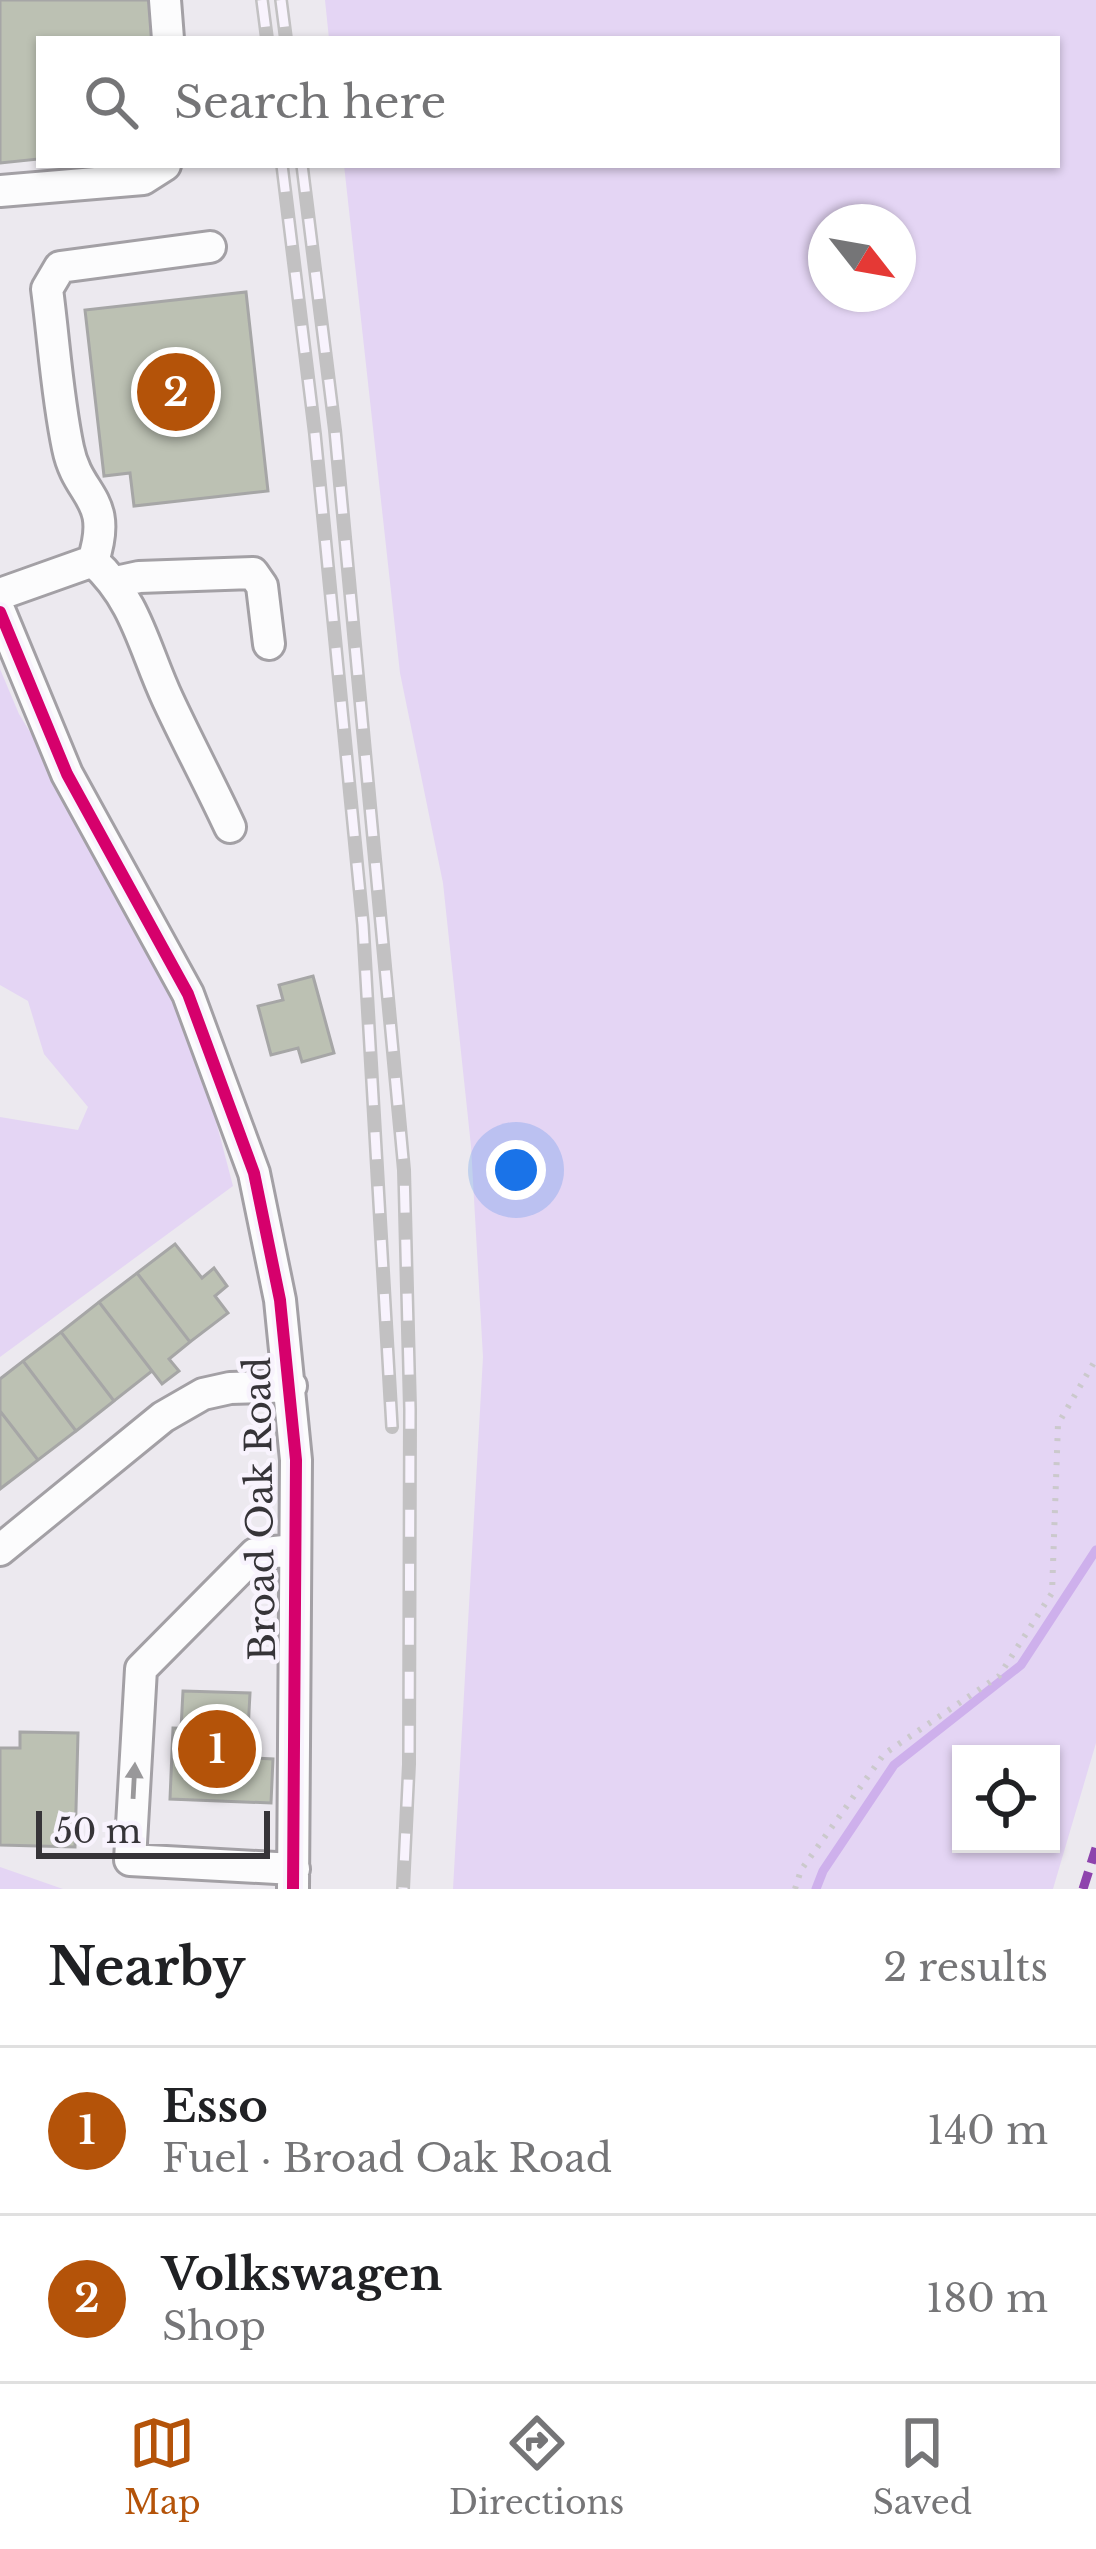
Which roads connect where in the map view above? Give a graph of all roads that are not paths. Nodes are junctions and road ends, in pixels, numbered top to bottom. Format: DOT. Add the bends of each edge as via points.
graph roads {
  1 [pos="165,0"];
  2 [pos="168,36"];
  3 [pos="160,168"];
  4 [pos="0,191"];
  5 [pos="210,247"];
  6 [pos="105,572"];
  7 [pos="0,594"];
  8 [pos="0,611"];
  9 [pos="269,644"];
  10 [pos="230,826"];
  11 [pos="290,1386"];
  12 [pos="0,1550"];
  13 [pos="294,1550"];
  14 [pos="293,1879"];
  1 -- 2 [label="street"];
  3 -- 4 [label="street" via="143,179"];
  5 -- 6 [label="street" via="60,267 46,289 68,454 103,531"];
  6 -- 7 [label="street"];
  6 -- 9 [label="street" via="253,573"];
  6 -- 10 [label="street" via="127,598"];
  8 -- 11 [label="street, Broad Oak Road" via="67,774 188,994 254,1173"];
  11 -- 12 [label="street" via="203,1394"];
  11 -- 13 [label="street, Broad Oak Road"];
  13 -- 14 [label="street, Broad Oak Road"];
  14 -- 13 [label="street, one-way" via="130,1860 141,1669 255,1554"];
}
